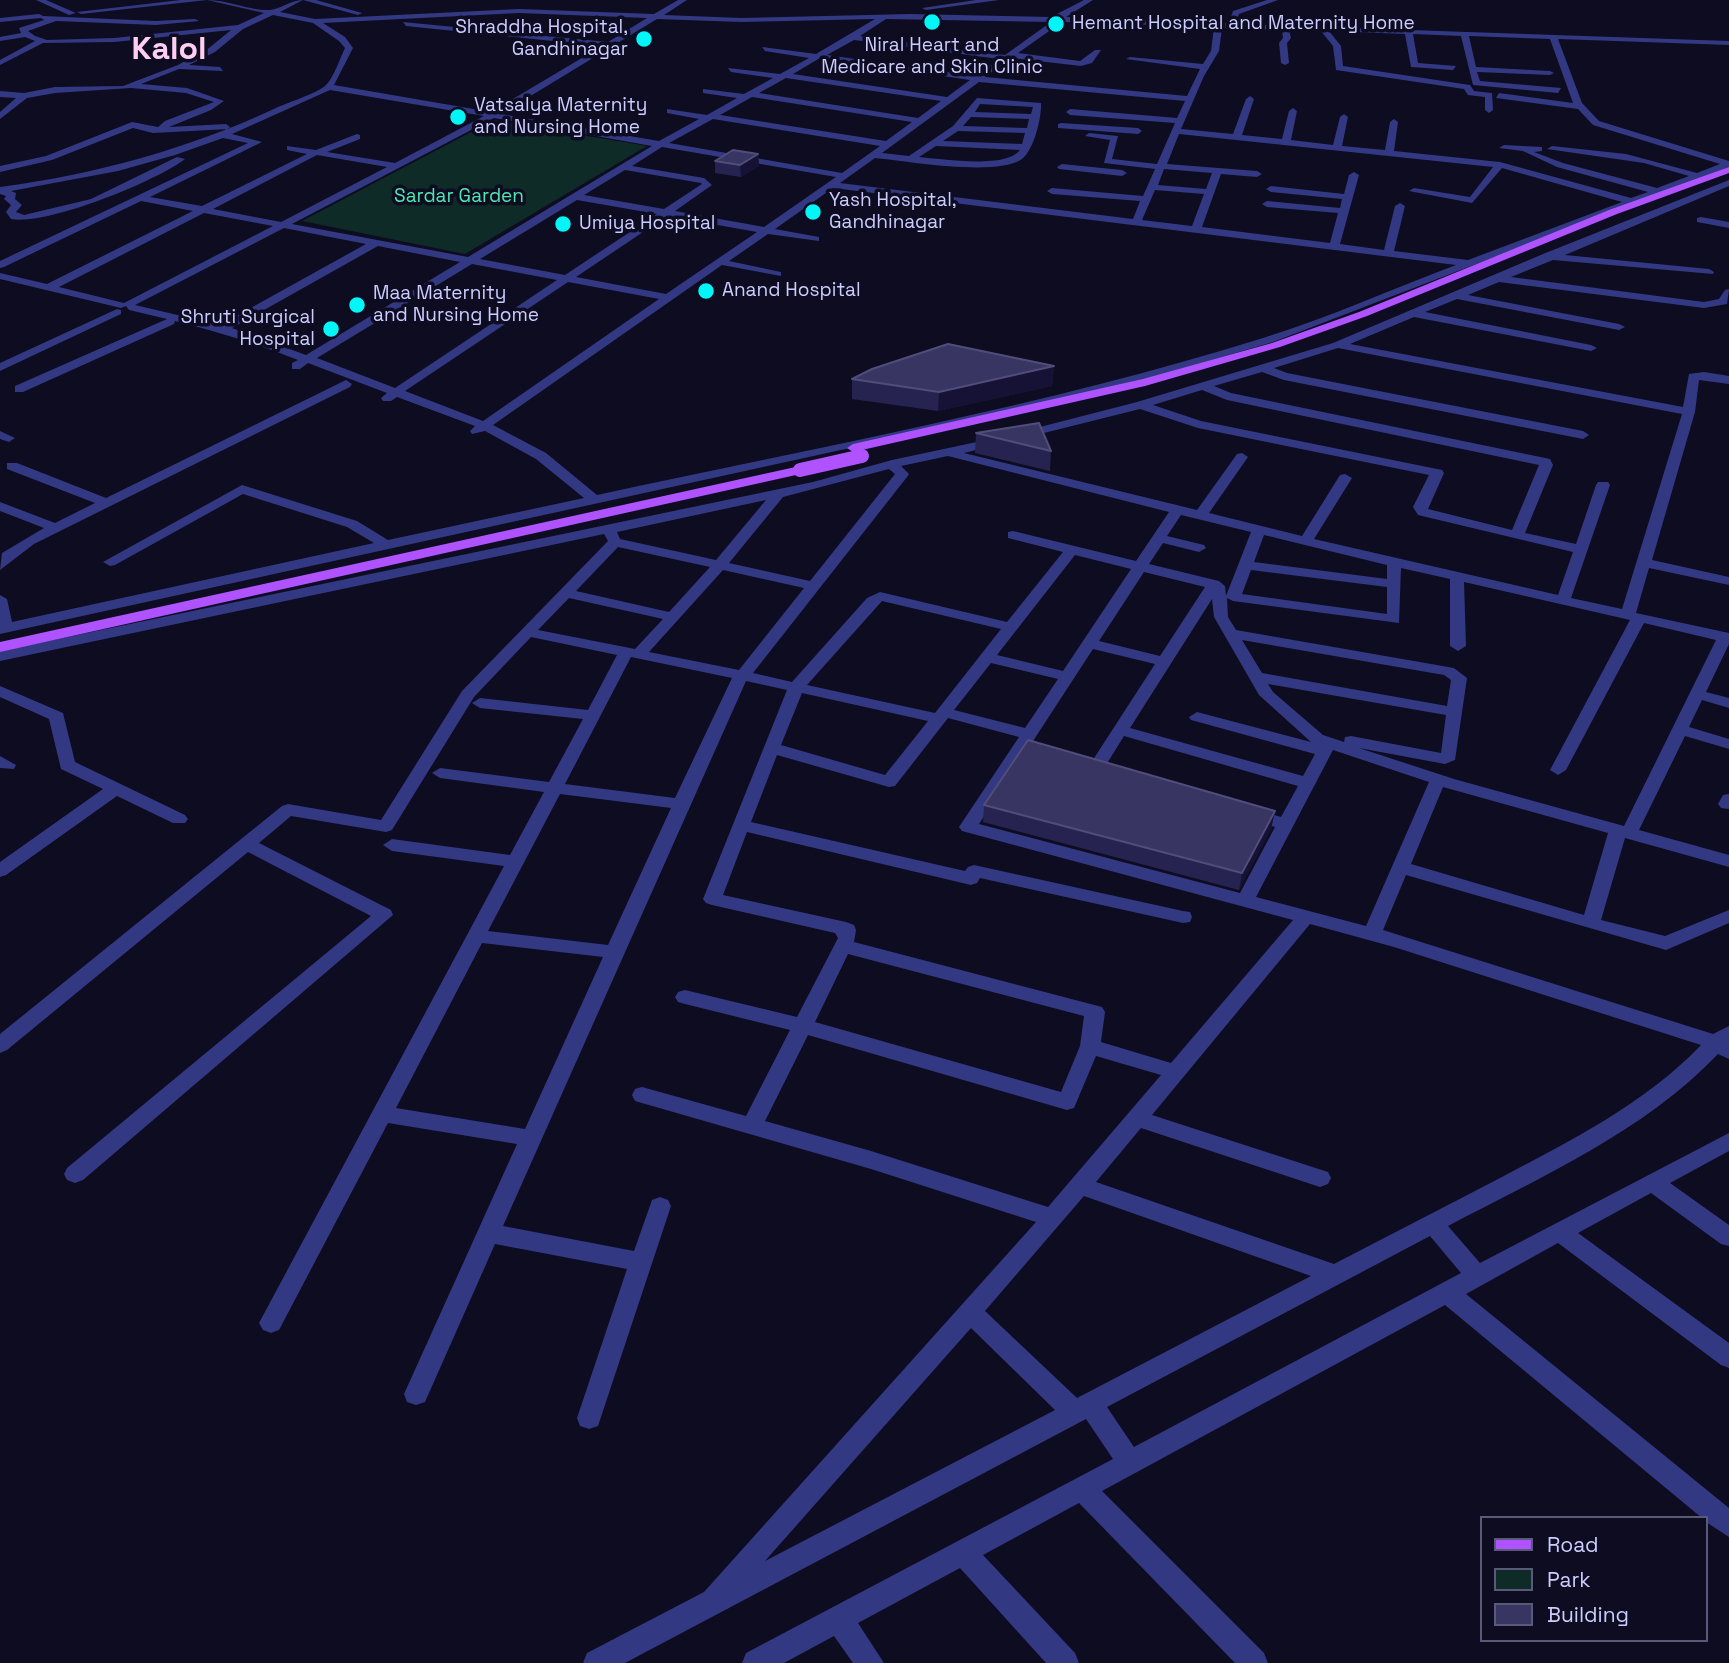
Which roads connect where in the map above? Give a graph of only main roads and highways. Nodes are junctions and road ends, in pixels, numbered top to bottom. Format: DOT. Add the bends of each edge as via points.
graph roads {
  1 [pos="1729,170"];
  2 [pos="1729,181"];
  3 [pos="858,452"];
  4 [pos="797,466"];
  5 [pos="2,631"];
  6 [pos="0,647"];
  1 -- 3 [label="main road" via="1276,345"];
  2 -- 3 [label="main road" via="1304,347 1162,388"];
  3 -- 4 [label="main road, bridge"];
  4 -- 5 [label="main road"];
  4 -- 6 [label="main road"];
}
